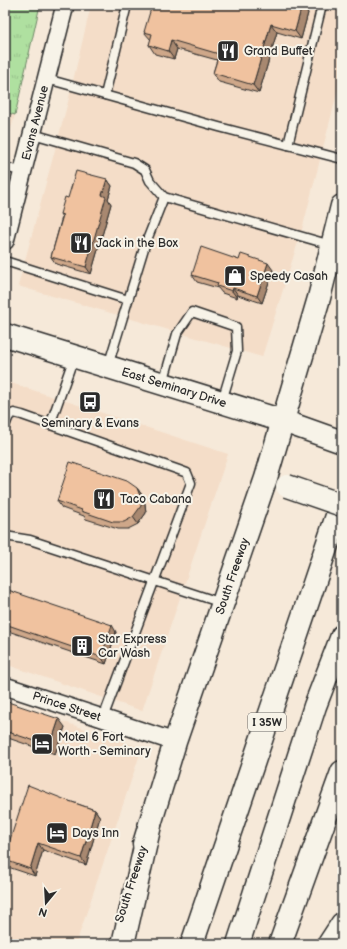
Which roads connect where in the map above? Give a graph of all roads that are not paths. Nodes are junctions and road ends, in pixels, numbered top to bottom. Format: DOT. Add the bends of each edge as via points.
graph roads {
  1 [pos="65,5"];
  2 [pos="127,5"];
  3 [pos="322,5"];
  4 [pos="47,79"];
  5 [pos="104,95"];
  6 [pos="33,134"];
  7 [pos="288,145"];
  8 [pos="342,159"];
  9 [pos="5,167"];
  10 [pos="23,172"];
  11 [pos="164,197"];
  12 [pos="342,206"];
  13 [pos="5,241"];
  14 [pos="332,245"];
  15 [pos="5,261"];
  16 [pos="128,300"];
  17 [pos="5,335"];
  18 [pos="74,356"];
  19 [pos="107,366"];
  20 [pos="163,384"];
  21 [pos="222,402"];
  22 [pos="283,421"];
  23 [pos="50,425"];
  24 [pos="5,426"];
  25 [pos="342,442"];
  26 [pos="266,478"];
  27 [pos="342,501"];
  28 [pos="342,505"];
  29 [pos="5,536"];
  30 [pos="154,580"];
  31 [pos="223,603"];
  32 [pos="342,636"];
  33 [pos="5,686"];
  34 [pos="103,718"];
  35 [pos="175,742"];
  36 [pos="342,772"];
  37 [pos="150,824"];
  38 [pos="342,924"];
  39 [pos="112,944"];
  40 [pos="123,944"];
  41 [pos="192,944"];
  42 [pos="238,944"];
  43 [pos="280,944"];
  44 [pos="329,944"];
  1 -- 4 [label="street, Evans Avenue"];
  2 -- 5 [label="lane"];
  3 -- 7 [label="lane"];
  4 -- 5 [label="lane"];
  4 -- 6 [label="street, Evans Avenue"];
  5 -- 7 [label="lane"];
  6 -- 10 [label="street, Evans Avenue"];
  6 -- 11 [label="lane" via="134,163 145,170 150,181"];
  7 -- 8 [label="lane"];
  9 -- 10 [label="lane"];
  10 -- 13 [label="street, Evans Avenue"];
  11 -- 14 [label="lane"];
  11 -- 16 [label="lane" via="145,245"];
  12 -- 14 [label="main road, South Freeway"];
  14 -- 22 [label="main road, South Freeway" via="320,298"];
  15 -- 16 [label="lane"];
  16 -- 19 [label="lane"];
  17 -- 18 [label="main road, East Seminary Drive"];
  18 -- 19 [label="main road, East Seminary Drive"];
  18 -- 23 [label="lane"];
  19 -- 20 [label="main road, East Seminary Drive"];
  20 -- 21 [label="main road, East Seminary Drive"];
  20 -- 21 [label="lane" via="178,334 192,312 236,327 237,351"];
  21 -- 22 [label="main road, East Seminary Drive"];
  22 -- 25 [label="main road, East Seminary Drive"];
  22 -- 26 [label="main road, South Freeway"];
  23 -- 24 [label="lane" via="14,413 9,416"];
  23 -- 30 [label="lane" via="187,473 191,483"];
  26 -- 28 [label="main road, bridge"];
  26 -- 31 [label="main road, South Freeway"];
  27 -- 41 [label="main road, I 35W"];
  29 -- 30 [label="lane" via="30,540"];
  30 -- 31 [label="lane"];
  30 -- 34 [label="lane"];
  31 -- 35 [label="main road, South Freeway"];
  32 -- 42 [label="main road" via="315,706"];
  33 -- 34 [label="street, Prince Street"];
  34 -- 35 [label="street, Prince Street"];
  35 -- 37 [label="main road, South Freeway"];
  36 -- 43 [label="main road"];
  37 -- 39 [label="main road, South Freeway"];
  37 -- 40 [label="main road"];
  38 -- 44 [label="main road"];
}
